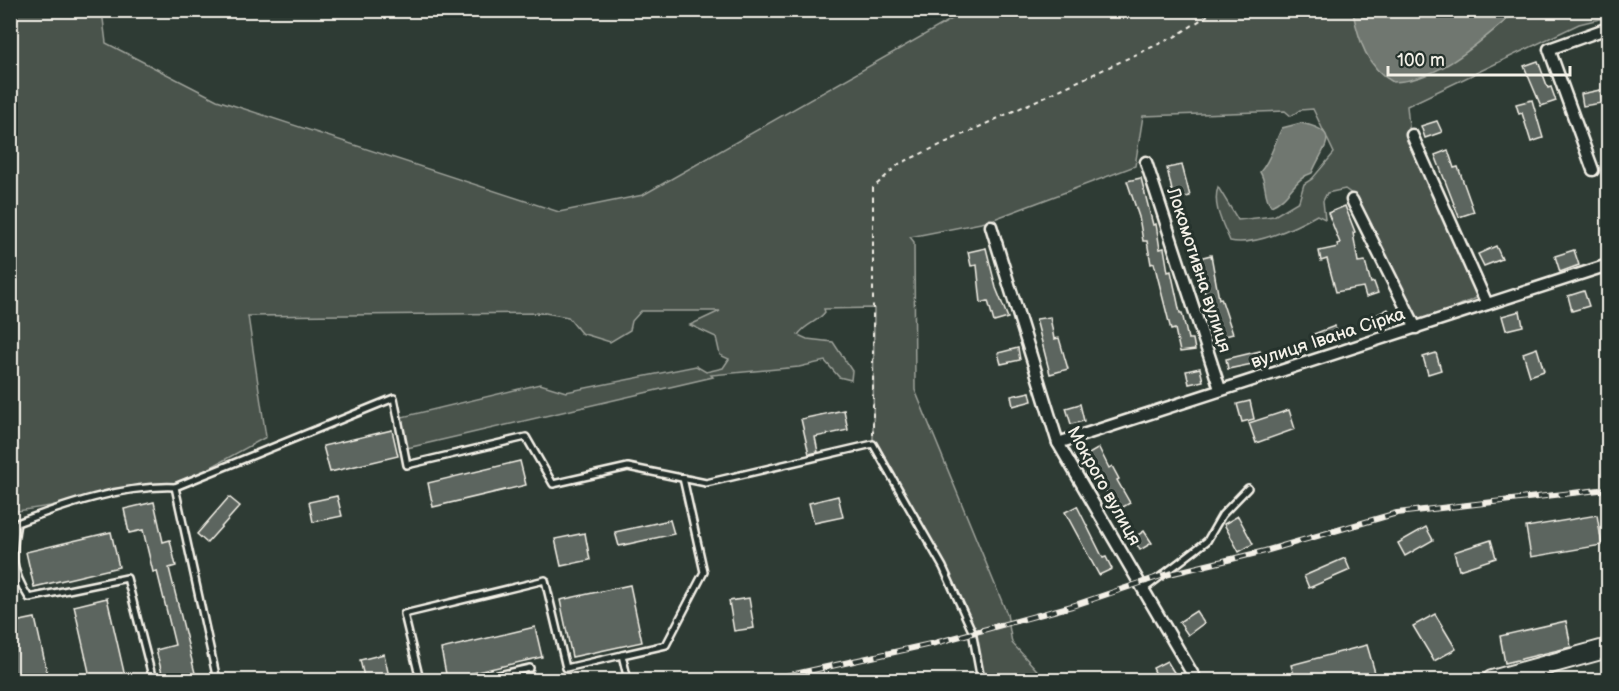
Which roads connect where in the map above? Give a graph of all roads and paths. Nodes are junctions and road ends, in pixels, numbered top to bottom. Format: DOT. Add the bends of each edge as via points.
graph roads {
  1 [pos="1216,10"];
  2 [pos="1608,28"];
  3 [pos="1413,135"];
  4 [pos="1146,162"];
  5 [pos="1593,170"];
  6 [pos="1353,200"];
  7 [pos="991,226"];
  8 [pos="1608,265"];
  9 [pos="1487,304"];
  10 [pos="1416,327"];
  11 [pos="1220,389"];
  12 [pos="1058,443"];
  13 [pos="873,444"];
  14 [pos="682,478"];
  15 [pos="175,487"];
  16 [pos="1248,488"];
  17 [pos="1143,590"];
  18 [pos="1608,648"];
  19 [pos="622,655"];
  20 [pos="530,668"];
  21 [pos="153,681"];
  22 [pos="217,681"];
  23 [pos="420,681"];
  24 [pos="476,681"];
  25 [pos="628,681"];
  26 [pos="981,681"];
  27 [pos="1196,681"];
  28 [pos="1492,681"];
  1 -- 13 [label="path" via="1176,36 899,164 873,188"];
  2 -- 5 [label="street" via="1549,49"];
  3 -- 9 [label="street"];
  4 -- 11 [label="street, Локомотивна вулиця"];
  6 -- 10 [label="street"];
  7 -- 12 [label="street, Мокрого вулиця"];
  8 -- 9 [label="street, вулиця Івана Сірка"];
  9 -- 10 [label="street, вулиця Івана Сірка"];
  10 -- 11 [label="street, вулиця Івана Сірка"];
  11 -- 12 [label="street, вулиця Івана Сірка"];
  12 -- 17 [label="street, Мокрого вулиця"];
  13 -- 14 [label="lane" via="706,483"];
  13 -- 26 [label="lane" via="943,567 972,631"];
  14 -- 15 [label="lane" via="628,467 553,484 526,437 407,465 394,398"];
  14 -- 19 [label="lane" via="704,572 666,645"];
  15 -- 21 [label="lane" via="152,486 58,507 17,523 11,552 16,578 29,598 128,578"];
  15 -- 22 [label="lane"];
  16 -- 17 [label="lane" via="1222,515 1207,541"];
  17 -- 27 [label="street, Мокрого вулиця"];
  18 -- 28 [label="main road"];
  19 -- 23 [label="lane" via="566,668 545,580 404,614"];
  19 -- 25 [label="lane"];
  20 -- 24 [label="lane"];
}
